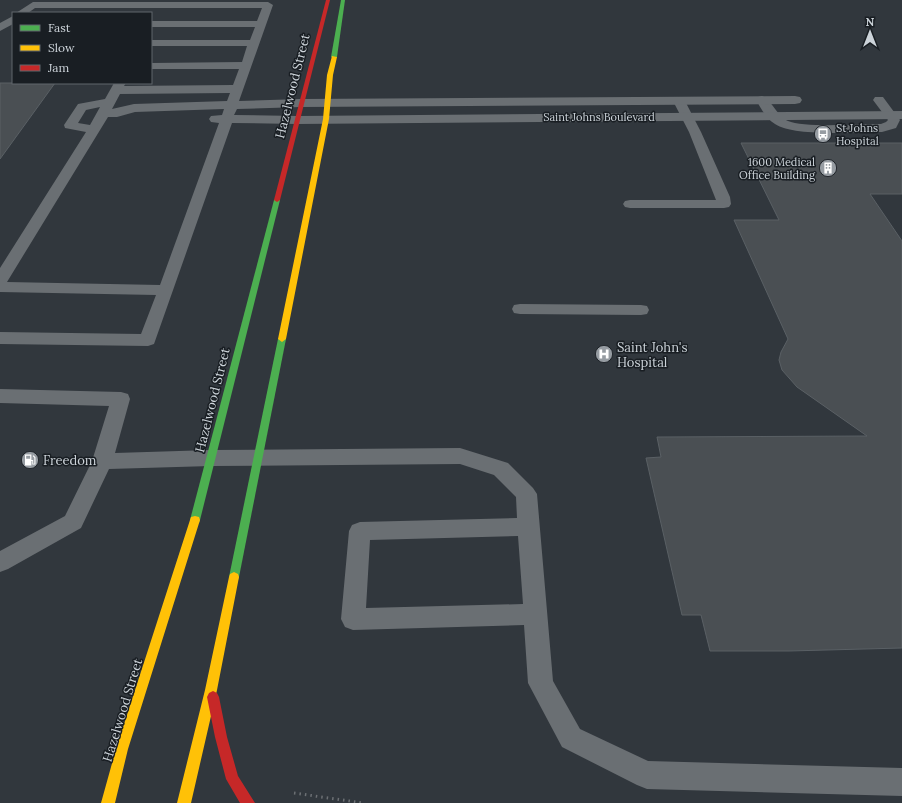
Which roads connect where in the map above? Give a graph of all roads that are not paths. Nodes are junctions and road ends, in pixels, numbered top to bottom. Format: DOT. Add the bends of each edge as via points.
graph roads {
  1 [pos="328,0"];
  2 [pos="343,0"];
  3 [pos="160,5"];
  4 [pos="22,12"];
  5 [pos="12,20"];
  6 [pos="152,21"];
  7 [pos="152,23"];
  8 [pos="262,24"];
  9 [pos="0,28"];
  10 [pos="152,43"];
  11 [pos="254,43"];
  12 [pos="246,65"];
  13 [pos="152,66"];
  14 [pos="118,86"];
  15 [pos="237,89"];
  16 [pos="762,100"];
  17 [pos="809,100"];
  18 [pos="863,100"];
  19 [pos="879,100"];
  20 [pos="894,100"];
  21 [pos="679,101"];
  22 [pos="301,103"];
  23 [pos="328,103"];
  24 [pos="110,109"];
  25 [pos="229,112"];
  26 [pos="897,115"];
  27 [pos="686,116"];
  28 [pos="772,116"];
  29 [pos="181,119"];
  30 [pos="204,119"];
  31 [pos="297,120"];
  32 [pos="326,120"];
  33 [pos="94,130"];
  34 [pos="630,204"];
  35 [pos="0,280"];
  36 [pos="0,287"];
  37 [pos="166,290"];
  38 [pos="520,309"];
  39 [pos="641,310"];
  40 [pos="0,338"];
  41 [pos="0,396"];
  42 [pos="211,458"];
  43 [pos="258,458"];
  44 [pos="102,461"];
  45 [pos="529,527"];
  46 [pos="0,562"];
  47 [pos="536,614"];
  48 [pos="211,690"];
  49 [pos="902,782"];
  50 [pos="108,803"];
  51 [pos="184,803"];
  52 [pos="248,803"];
  1 -- 22 [label="street, Hazelwood Street"];
  2 -- 23 [label="street" via="330,75"];
  3 -- 4 [label="lane" via="33,5"];
  3 -- 6 [label="lane"];
  3 -- 8 [label="lane" via="268,5"];
  5 -- 9 [label="lane"];
  7 -- 8 [label="lane"];
  8 -- 11 [label="lane"];
  10 -- 11 [label="lane"];
  11 -- 12 [label="lane"];
  12 -- 13 [label="lane"];
  12 -- 15 [label="lane"];
  14 -- 15 [label="lane"];
  14 -- 24 [label="lane"];
  15 -- 25 [label="lane"];
  16 -- 17 [label="street, Saint Johns Boulevard"];
  16 -- 21 [label="street, Saint Johns Boulevard"];
  16 -- 28 [label="lane"];
  18 -- 19 [label="street"];
  19 -- 20 [label="street"];
  19 -- 26 [label="lane"];
  21 -- 23 [label="street, Saint Johns Boulevard"];
  21 -- 27 [label="lane"];
  22 -- 23 [label="street, Saint Johns Boulevard"];
  22 -- 25 [label="lane"];
  22 -- 31 [label="street, Hazelwood Street"];
  23 -- 32 [label="street"];
  24 -- 25 [label="lane"];
  24 -- 29 [label="lane" via="128,119"];
  24 -- 33 [label="lane"];
  24 -- 33 [label="lane" via="82,107 70,125"];
  25 -- 30 [label="lane"];
  25 -- 31 [label="lane"];
  25 -- 37 [label="lane"];
  26 -- 28 [label="street, Saint Johns Boulevard"];
  27 -- 28 [label="street, Saint Johns Boulevard"];
  27 -- 32 [label="street, Saint Johns Boulevard"];
  27 -- 34 [label="lane" via="724,204"];
  31 -- 32 [label="street, Saint Johns Boulevard"];
  31 -- 42 [label="street, Hazelwood Street"];
  32 -- 43 [label="street"];
  33 -- 35 [label="lane"];
  36 -- 37 [label="lane"];
  37 -- 40 [label="lane" via="148,340"];
  38 -- 39 [label="lane"];
  41 -- 44 [label="lane" via="121,399"];
  42 -- 43 [label="lane"];
  42 -- 44 [label="lane"];
  42 -- 50 [label="street, Hazelwood Street" via="196,518 122,748"];
  43 -- 45 [label="lane" via="460,456 501,469 526,494"];
  43 -- 48 [label="street"];
  44 -- 46 [label="lane" via="73,522"];
  45 -- 47 [label="lane"];
  45 -- 47 [label="lane" via="360,531 353,619"];
  47 -- 49 [label="lane" via="541,683 571,738 647,775"];
  48 -- 51 [label="street"];
  48 -- 52 [label="street" via="232,779"];
}
